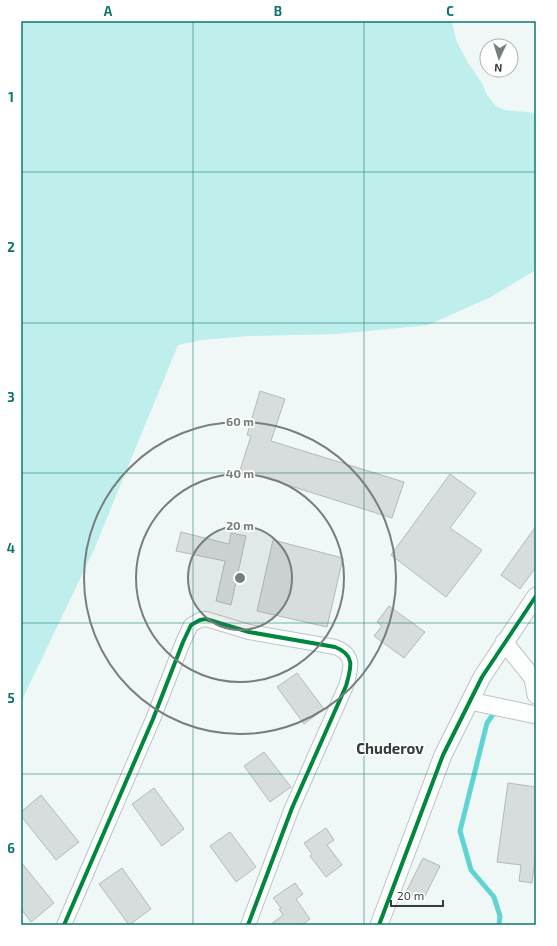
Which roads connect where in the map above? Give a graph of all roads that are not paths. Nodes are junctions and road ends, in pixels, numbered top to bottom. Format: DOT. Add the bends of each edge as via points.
graph roads {
  1 [pos="536,596"];
  2 [pos="504,642"];
  3 [pos="536,695"];
  4 [pos="478,703"];
  5 [pos="536,715"];
  6 [pos="64,925"];
  7 [pos="248,925"];
  8 [pos="380,925"];
  1 -- 2 [label="street"];
  2 -- 3 [label="street" via="534,678"];
  2 -- 4 [label="street" via="482,677"];
  4 -- 5 [label="street"];
  4 -- 8 [label="street" via="443,755"];
  6 -- 7 [label="street" via="153,719 183,642 191,625 206,619 249,632 344,650 351,668 346,686 292,808"];
}
